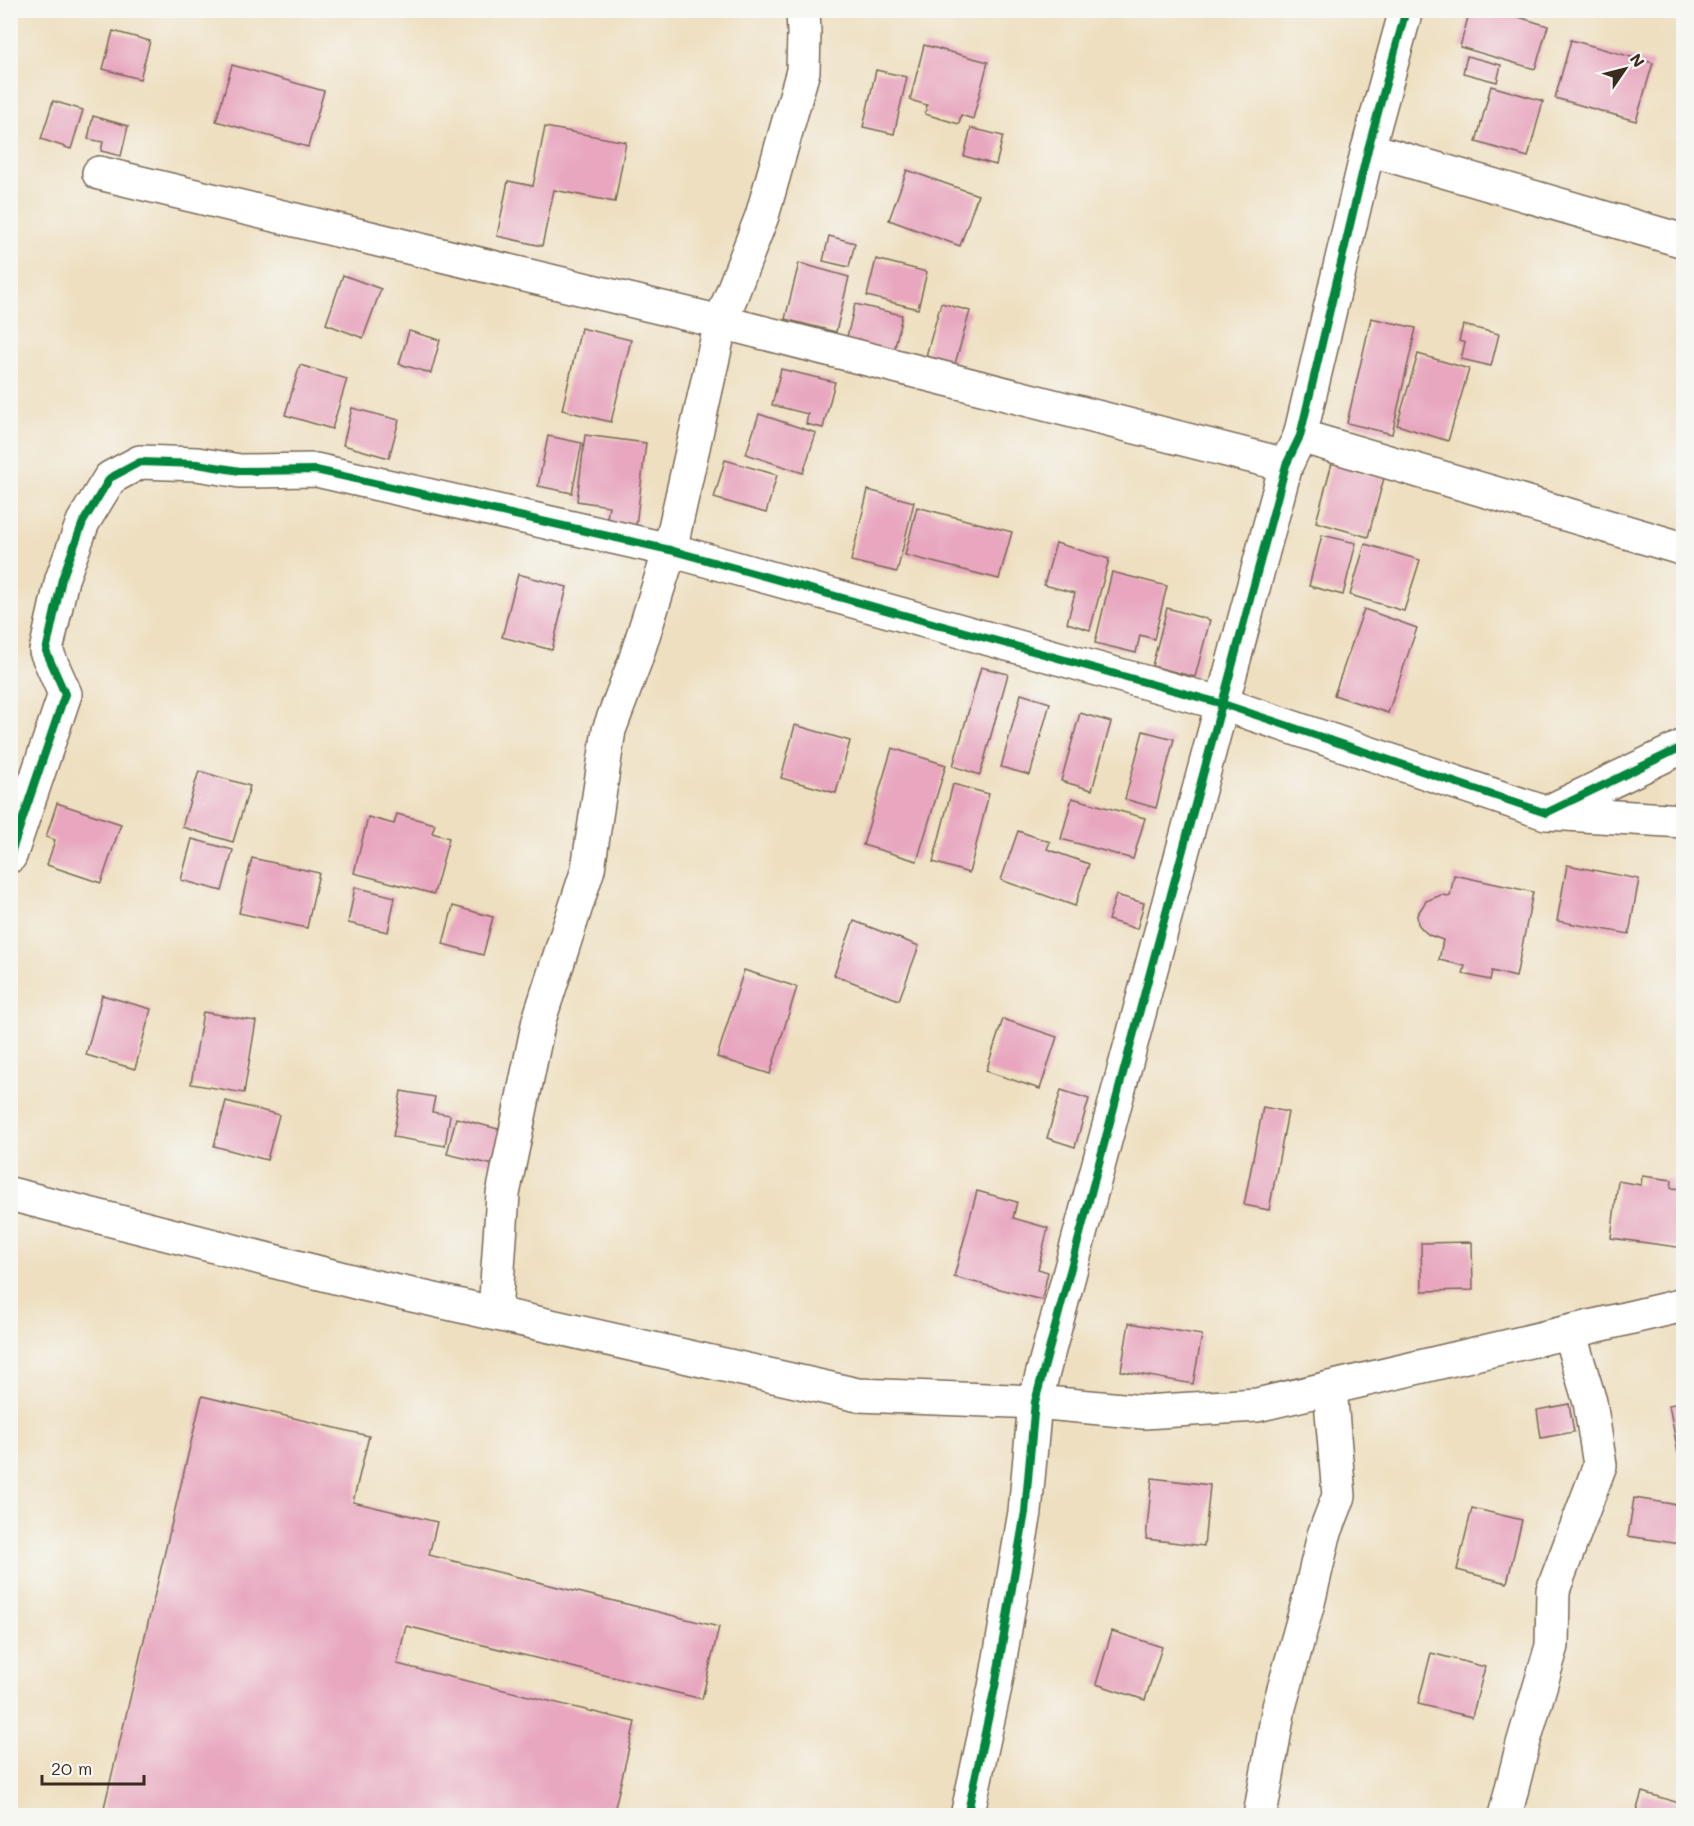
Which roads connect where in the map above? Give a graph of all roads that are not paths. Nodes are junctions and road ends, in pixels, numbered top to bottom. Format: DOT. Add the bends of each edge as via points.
graph roads {
  1 [pos="803,10"];
  2 [pos="1406,10"];
  3 [pos="1368,149"];
  4 [pos="99,173"];
  5 [pos="1683,241"];
  6 [pos="721,322"];
  7 [pos="1293,451"];
  8 [pos="1683,549"];
  9 [pos="670,550"];
  10 [pos="1223,704"];
  11 [pos="1683,746"];
  12 [pos="1546,813"];
  13 [pos="1683,821"];
  14 [pos="10,856"];
  15 [pos="10,1194"];
  16 [pos="1683,1305"];
  17 [pos="495,1313"];
  18 [pos="1569,1332"];
  19 [pos="1330,1388"];
  20 [pos="1035,1402"];
  21 [pos="967,1815"];
  22 [pos="1260,1815"];
  23 [pos="1505,1815"];
  1 -- 6 [label="street" via="803,71 762,216"];
  2 -- 3 [label="street"];
  3 -- 5 [label="street"];
  3 -- 7 [label="street"];
  4 -- 6 [label="street"];
  6 -- 7 [label="street"];
  6 -- 9 [label="street"];
  7 -- 8 [label="street"];
  7 -- 10 [label="street"];
  9 -- 10 [label="street"];
  9 -- 14 [label="street" via="316,470 240,471 197,464 140,462 110,478 83,522 62,579 46,651 65,694"];
  9 -- 17 [label="street" via="609,730 588,869 539,1020 503,1194"];
  10 -- 12 [label="street"];
  10 -- 20 [label="street"];
  11 -- 12 [label="street"];
  12 -- 13 [label="street"];
  15 -- 17 [label="street" via="363,1284"];
  16 -- 18 [label="street"];
  17 -- 20 [label="street" via="858,1395"];
  18 -- 19 [label="street"];
  18 -- 23 [label="street" via="1590,1402 1600,1465 1553,1590 1552,1646"];
  19 -- 20 [label="street" via="1257,1405 1144,1412"];
  19 -- 22 [label="street" via="1339,1496 1324,1535 1279,1707"];
  20 -- 21 [label="street" via="1024,1512 995,1687"];
}
